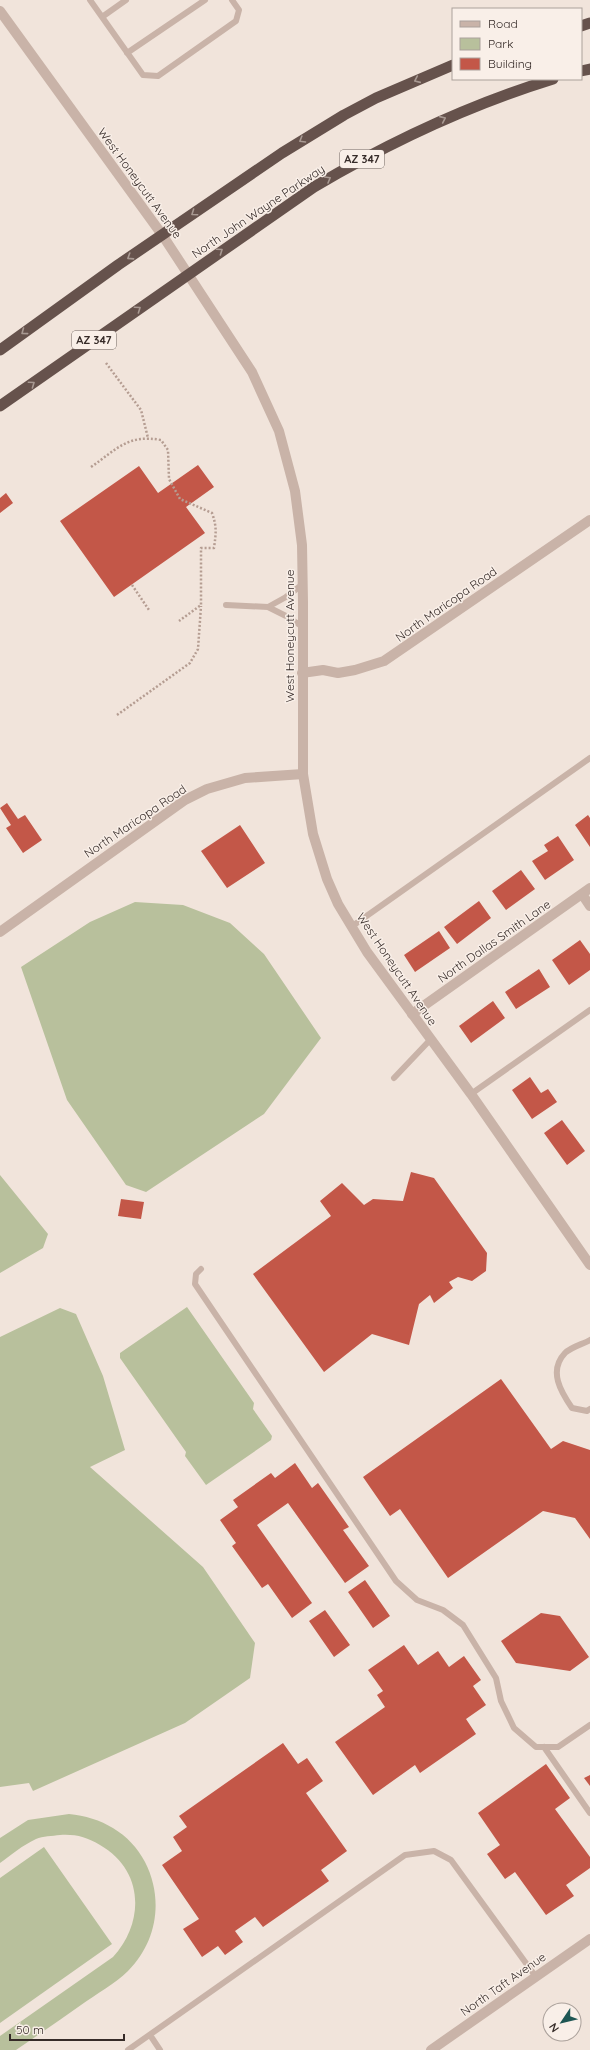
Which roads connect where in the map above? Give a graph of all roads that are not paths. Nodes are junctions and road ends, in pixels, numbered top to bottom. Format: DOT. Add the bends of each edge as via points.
graph roads {
  1 [pos="90,0"];
  2 [pos="126,0"];
  3 [pos="204,0"];
  4 [pos="232,0"];
  5 [pos="0,11"];
  6 [pos="102,17"];
  7 [pos="127,53"];
  8 [pos="452,65"];
  9 [pos="550,80"];
  10 [pos="163,236"];
  11 [pos="188,274"];
  12 [pos="0,350"];
  13 [pos="0,406"];
  14 [pos="590,520"];
  15 [pos="303,584"];
  16 [pos="226,605"];
  17 [pos="268,607"];
  18 [pos="303,626"];
  19 [pos="302,673"];
  20 [pos="590,758"];
  21 [pos="303,774"];
  22 [pos="586,891"];
  23 [pos="590,906"];
  24 [pos="352,927"];
  25 [pos="0,932"];
  26 [pos="590,1010"];
  27 [pos="412,1014"];
  28 [pos="430,1040"];
  29 [pos="394,1078"];
  30 [pos="470,1094"];
  31 [pos="590,1265"];
  32 [pos="201,1269"];
  33 [pos="590,1340"];
  34 [pos="590,1410"];
  35 [pos="590,1725"];
  36 [pos="544,1747"];
  37 [pos="590,1813"];
  38 [pos="590,1939"];
  39 [pos="536,1977"];
  40 [pos="150,2035"];
  41 [pos="128,2050"];
  42 [pos="160,2050"];
  43 [pos="431,2050"];
  1 -- 6 [label="lane"];
  2 -- 6 [label="lane"];
  3 -- 7 [label="lane"];
  4 -- 7 [label="lane" via="239,10 236,21 158,76 143,75"];
  5 -- 10 [label="street, West Honeycutt Avenue"];
  6 -- 7 [label="lane"];
  8 -- 10 [label="highway, one-way" via="376,98 344,115 282,153"];
  11 -- 9 [label="highway, North John Wayne Parkway / AZ 347, one-way" via="314,187 362,159 464,110"];
  10 -- 11 [label="street, West Honeycutt Avenue"];
  10 -- 12 [label="highway, one-way" via="118,265"];
  13 -- 11 [label="highway, North John Wayne Parkway / AZ 347, one-way"];
  11 -- 15 [label="street, West Honeycutt Avenue" via="252,372 279,431 295,491 302,545"];
  14 -- 19 [label="street, North Maricopa Road" via="384,661 338,673 323,670"];
  15 -- 17 [label="lane"];
  15 -- 18 [label="street, West Honeycutt Avenue"];
  16 -- 17 [label="lane"];
  17 -- 18 [label="lane"];
  18 -- 19 [label="street, West Honeycutt Avenue"];
  19 -- 21 [label="street, West Honeycutt Avenue"];
  20 -- 24 [label="lane"];
  21 -- 24 [label="street, West Honeycutt Avenue" via="319,856 332,892"];
  21 -- 25 [label="street, North Maricopa Road" via="245,778 207,789 186,800"];
  22 -- 23 [label="street"];
  22 -- 27 [label="street, North Dallas Smith Lane"];
  24 -- 27 [label="street, West Honeycutt Avenue"];
  26 -- 30 [label="lane"];
  27 -- 28 [label="street, West Honeycutt Avenue"];
  28 -- 29 [label="lane"];
  28 -- 30 [label="street, West Honeycutt Avenue"];
  30 -- 31 [label="street, West Honeycutt Avenue"];
  32 -- 36 [label="lane" via="196,1274 195,1284 396,1581 417,1600 443,1610 463,1625 496,1678 501,1701 514,1728 536,1747"];
  33 -- 34 [label="lane" via="566,1352 556,1376 561,1392 572,1408"];
  35 -- 36 [label="lane" via="558,1747"];
  36 -- 37 [label="lane"];
  38 -- 39 [label="street, North Taft Avenue"];
  39 -- 40 [label="lane" via="451,1860 434,1851 405,1855"];
  39 -- 43 [label="street, North Taft Avenue"];
  40 -- 41 [label="lane"];
  40 -- 42 [label="lane"];
}
